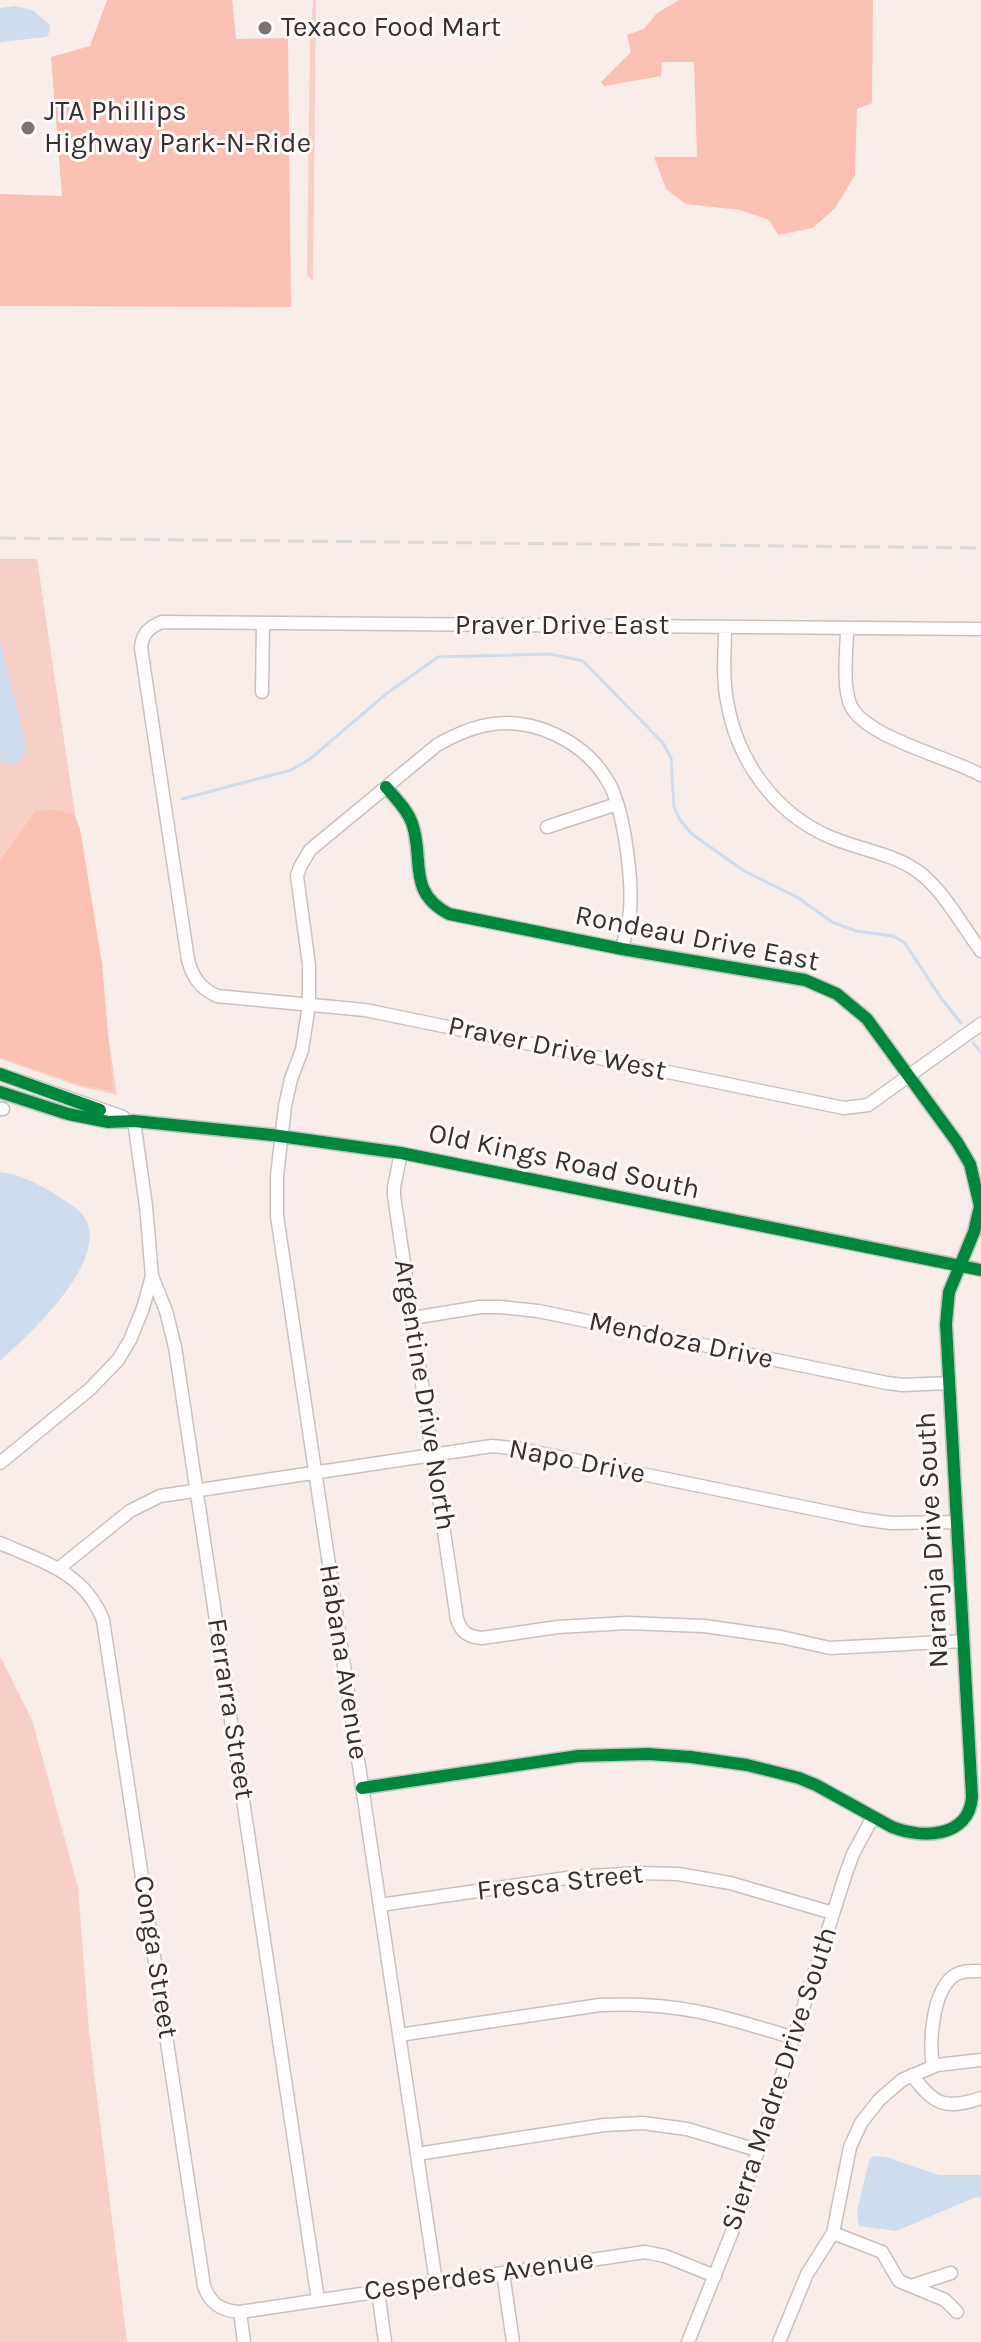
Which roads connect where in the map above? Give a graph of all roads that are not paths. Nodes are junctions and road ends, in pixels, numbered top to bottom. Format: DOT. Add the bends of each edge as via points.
graph roads {
  1 [pos="263,623"];
  2 [pos="725,627"];
  3 [pos="847,628"];
  4 [pos="981,629"];
  5 [pos="262,692"];
  6 [pos="981,775"];
  7 [pos="386,787"];
  8 [pos="617,804"];
  9 [pos="547,827"];
  10 [pos="622,949"];
  11 [pos="981,951"];
  12 [pos="198,984"];
  13 [pos="309,1005"];
  14 [pos="981,1024"];
  15 [pos="0,1074"];
  16 [pos="908,1076"];
  17 [pos="0,1092"];
  18 [pos="134,1121"];
  19 [pos="282,1136"];
  20 [pos="401,1153"];
  21 [pos="959,1267"];
  22 [pos="981,1270"];
  23 [pos="152,1276"];
  24 [pos="412,1318"];
  25 [pos="949,1383"];
  26 [pos="433,1455"];
  27 [pos="0,1463"];
  28 [pos="315,1472"];
  29 [pos="197,1489"];
  30 [pos="957,1522"];
  31 [pos="0,1543"];
  32 [pos="58,1569"];
  33 [pos="963,1641"];
  34 [pos="362,1788"];
  35 [pos="873,1817"];
  36 [pos="380,1905"];
  37 [pos="833,1913"];
  38 [pos="981,1971"];
  39 [pos="399,2035"];
  40 [pos="794,2038"];
  41 [pos="981,2060"];
  42 [pos="933,2066"];
  43 [pos="912,2075"];
  44 [pos="981,2098"];
  45 [pos="757,2150"];
  46 [pos="417,2154"];
  47 [pos="833,2233"];
  48 [pos="503,2273"];
  49 [pos="951,2273"];
  50 [pos="715,2276"];
  51 [pos="436,2282"];
  52 [pos="911,2286"];
  53 [pos="378,2291"];
  54 [pos="318,2300"];
  55 [pos="240,2312"];
  56 [pos="957,2312"];
  57 [pos="244,2342"];
  58 [pos="385,2342"];
  59 [pos="513,2342"];
  60 [pos="688,2342"];
  61 [pos="779,2342"];
  1 -- 2 [label="street, Praver Drive East"];
  1 -- 5 [label="street"];
  1 -- 12 [label="street, Praver Drive East" via="162,622 142,639 188,960"];
  2 -- 3 [label="street, Praver Drive East"];
  2 -- 11 [label="street" via="726,699 739,744 756,776 789,812 817,831 898,860 928,879"];
  3 -- 4 [label="street, Praver Drive East"];
  3 -- 6 [label="street" via="847,690 856,715 875,729"];
  7 -- 8 [label="street" via="452,737 509,723 541,728 574,745 600,770"];
  7 -- 10 [label="street, Rondeau Drive East" via="413,824 422,887 439,909"];
  7 -- 13 [label="street, Habana Avenue" via="310,850 300,867 297,884"];
  8 -- 9 [label="street"];
  8 -- 10 [label="street" via="630,899"];
  10 -- 16 [label="street, Rondeau Drive East" via="823,986 867,1019"];
  12 -- 13 [label="street, Praver Drive West" via="217,996"];
  13 -- 16 [label="street, Praver Drive West" via="365,1010 844,1108 868,1105"];
  13 -- 19 [label="street, Habana Avenue"];
  14 -- 16 [label="street, Praver Drive West"];
  15 -- 18 [label="street, Old Kings Road South"];
  16 -- 21 [label="street, Rondeau Drive East" via="957,1142 976,1181 980,1206"];
  17 -- 18 [label="street, Old Kings Road South" via="68,1114"];
  18 -- 19 [label="street, Old Kings Road South"];
  18 -- 23 [label="street, Ferrarra Street"];
  19 -- 20 [label="street, Old Kings Road South"];
  19 -- 28 [label="street, Habana Avenue" via="277,1216"];
  20 -- 21 [label="street, Old Kings Road South"];
  20 -- 24 [label="street, Argentine Drive North" via="394,1196"];
  21 -- 22 [label="street, Old Kings Road South"];
  21 -- 25 [label="street, Naranja Drive South" via="946,1307"];
  23 -- 27 [label="street" via="130,1340 107,1374"];
  23 -- 29 [label="street, Ferrarra Street" via="175,1347"];
  24 -- 25 [label="street, Mendoza Drive" via="480,1307 538,1311 887,1383"];
  24 -- 26 [label="street, Argentine Drive North"];
  25 -- 30 [label="street, Naranja Drive South"];
  26 -- 28 [label="street, Napo Drive"];
  26 -- 30 [label="street, Napo Drive" via="507,1447 862,1519"];
  26 -- 33 [label="street, Argentine Drive North" via="457,1619 467,1635 482,1638 627,1623 704,1626 830,1648"];
  28 -- 29 [label="street, Napo Drive"];
  28 -- 34 [label="street, Habana Avenue"];
  29 -- 32 [label="street, Napo Drive" via="144,1502"];
  29 -- 54 [label="street, Ferrarra Street"];
  30 -- 33 [label="street, Naranja Drive South"];
  31 -- 32 [label="street, Conga Street"];
  32 -- 55 [label="street, Conga Street" via="93,1598 106,1632 204,2286 220,2308"];
  33 -- 35 [label="street, Naranja Drive South" via="969,1813 948,1832 920,1834"];
  34 -- 35 [label="street" via="578,1756 648,1754 747,1765 799,1778"];
  34 -- 36 [label="street, Habana Avenue"];
  35 -- 37 [label="street, Sierra Madre Drive South" via="853,1854"];
  36 -- 37 [label="street, Fresca Street" via="574,1877 640,1873 730,1883"];
  36 -- 39 [label="street, Habana Avenue"];
  37 -- 40 [label="street, Sierra Madre Drive South"];
  38 -- 42 [label="street" via="966,1971 946,1984 931,2022"];
  39 -- 40 [label="street" via="628,2004 704,2011"];
  39 -- 46 [label="street, Habana Avenue"];
  40 -- 45 [label="street, Sierra Madre Drive South"];
  41 -- 42 [label="street"];
  42 -- 43 [label="street"];
  43 -- 44 [label="street" via="927,2096 939,2101 954,2104"];
  43 -- 47 [label="street" via="879,2100 861,2123 850,2147"];
  45 -- 46 [label="street" via="672,2126 621,2123"];
  45 -- 50 [label="street, Sierra Madre Drive South"];
  46 -- 51 [label="street, Habana Avenue"];
  47 -- 52 [label="street" via="882,2252 899,2281"];
  47 -- 61 [label="street" via="807,2274"];
  48 -- 50 [label="street, Cesperdes Avenue" via="645,2252"];
  48 -- 51 [label="street, Cesperdes Avenue"];
  48 -- 59 [label="street"];
  49 -- 52 [label="street"];
  50 -- 60 [label="street, Sierra Madre Drive South"];
  51 -- 53 [label="street, Cesperdes Avenue"];
  52 -- 56 [label="street" via="945,2300"];
  53 -- 54 [label="street, Cesperdes Avenue"];
  53 -- 58 [label="street"];
  54 -- 55 [label="street, Cesperdes Avenue"];
  55 -- 57 [label="street"];
}
